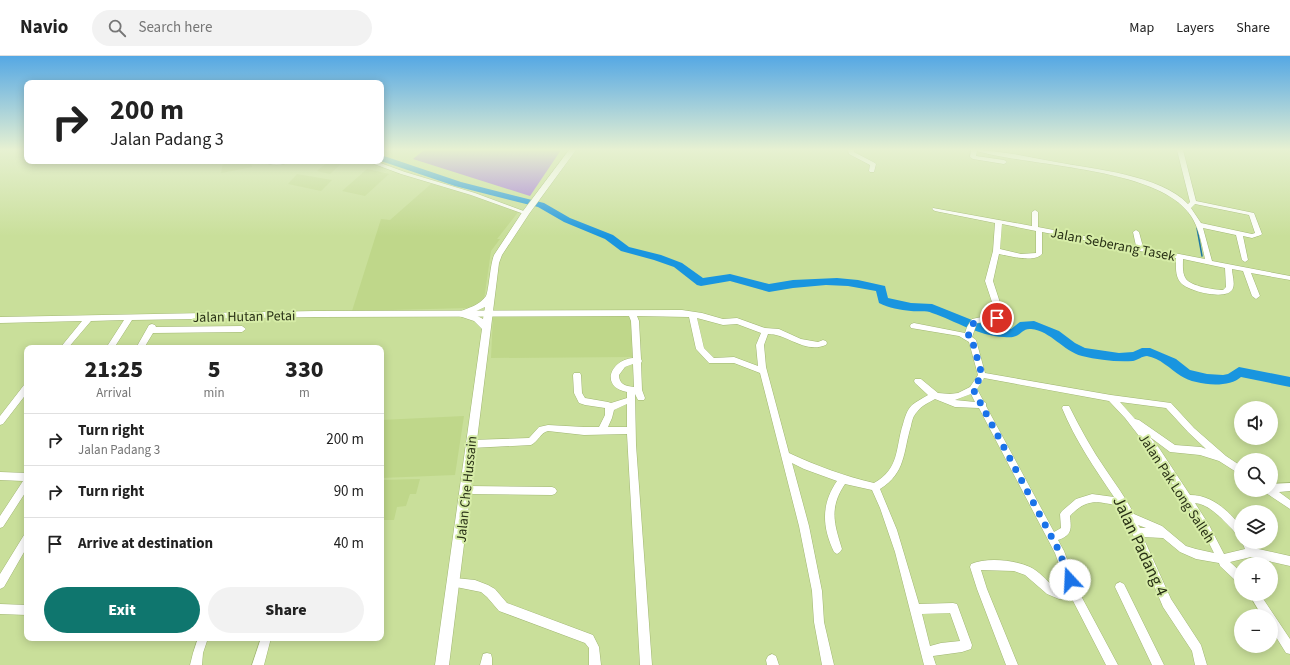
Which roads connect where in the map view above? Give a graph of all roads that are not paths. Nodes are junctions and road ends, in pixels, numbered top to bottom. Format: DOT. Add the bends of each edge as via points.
graph roads {
  1 [pos="421,178"];
  2 [pos="552,178"];
  3 [pos="1132,178"];
  4 [pos="1187,178"];
  5 [pos="1193,202"];
  6 [pos="530,207"];
  7 [pos="1188,208"];
  8 [pos="935,209"];
  9 [pos="1035,212"];
  10 [pos="1000,221"];
  11 [pos="1200,225"];
  12 [pos="1037,229"];
  13 [pos="1136,232"];
  14 [pos="1239,233"];
  15 [pos="1140,249"];
  16 [pos="996,251"];
  17 [pos="1179,256"];
  18 [pos="1245,260"];
  19 [pos="1209,262"];
  20 [pos="1228,266"];
  21 [pos="1246,270"];
  22 [pos="1290,278"];
  23 [pos="491,296"];
  24 [pos="1256,296"];
  25 [pos="464,314"];
  26 [pos="488,314"];
  27 [pos="692,314"];
  28 [pos="633,315"];
  29 [pos="129,318"];
  30 [pos="158,318"];
  31 [pos="88,319"];
  32 [pos="0,320"];
  33 [pos="914,326"];
  34 [pos="487,328"];
  35 [pos="242,329"];
  36 [pos="151,330"];
  37 [pos="764,331"];
  38 [pos="968,337"];
  39 [pos="823,343"];
  40 [pos="66,345"];
  41 [pos="112,345"];
  42 [pos="142,345"];
  43 [pos="637,361"];
  44 [pos="763,371"];
  45 [pos="577,375"];
  46 [pos="982,375"];
  47 [pos="918,381"];
  48 [pos="973,389"];
  49 [pos="24,391"];
  50 [pos="635,394"];
  51 [pos="934,396"];
  52 [pos="1111,398"];
  53 [pos="983,405"];
  54 [pos="610,408"];
  55 [pos="1066,408"];
  56 [pos="1128,416"];
  57 [pos="0,422"];
  58 [pos="632,430"];
  59 [pos="602,431"];
  60 [pos="471,444"];
  61 [pos="786,455"];
  62 [pos="1223,459"];
  63 [pos="1234,466"];
  64 [pos="0,476"];
  65 [pos="24,477"];
  66 [pos="843,478"];
  67 [pos="1290,486"];
  68 [pos="24,487"];
  69 [pos="875,487"];
  70 [pos="1278,488"];
  71 [pos="467,490"];
  72 [pos="552,491"];
  73 [pos="1278,495"];
  74 [pos="1188,499"];
  75 [pos="1124,503"];
  76 [pos="1290,505"];
  77 [pos="1132,518"];
  78 [pos="0,524"];
  79 [pos="1234,525"];
  80 [pos="1137,532"];
  81 [pos="1165,534"];
  82 [pos="1052,537"];
  83 [pos="24,545"];
  84 [pos="837,549"];
  85 [pos="1250,549"];
  86 [pos="1251,552"];
  87 [pos="1221,559"];
  88 [pos="1290,561"];
  89 [pos="1234,572"];
  90 [pos="455,583"];
  91 [pos="0,584"];
  92 [pos="1120,587"];
  93 [pos="1075,594"];
  94 [pos="0,609"];
  95 [pos="914,609"];
  96 [pos="24,610"];
  97 [pos="1278,631"];
  98 [pos="202,641"];
  99 [pos="265,641"];
  100 [pos="1290,649"];
  101 [pos="927,653"];
  102 [pos="196,665"];
  103 [pos="258,665"];
  104 [pos="442,665"];
  105 [pos="595,665"];
  106 [pos="646,665"];
  107 [pos="828,665"];
  108 [pos="930,665"];
  109 [pos="1012,665"];
  110 [pos="1112,665"];
  111 [pos="1158,665"];
  112 [pos="1201,665"];
  1 -- 6 [label="street"];
  2 -- 6 [label="main road, Jalan Che Hussain"];
  3 -- 7 [label="street" via="1158,188"];
  4 -- 5 [label="street"];
  5 -- 7 [label="street"];
  5 -- 14 [label="street" via="1252,214 1259,234 1256,236"];
  6 -- 23 [label="main road, Jalan Che Hussain" via="498,255"];
  7 -- 11 [label="street"];
  8 -- 10 [label="street, Jalan Seberang Tasek"];
  9 -- 12 [label="street"];
  10 -- 12 [label="street, Jalan Seberang Tasek"];
  10 -- 16 [label="street"];
  11 -- 14 [label="street"];
  11 -- 19 [label="street"];
  12 -- 15 [label="street, Jalan Seberang Tasek"];
  12 -- 16 [label="street" via="1039,254 1036,256"];
  13 -- 15 [label="street"];
  14 -- 18 [label="street"];
  15 -- 17 [label="street, Jalan Seberang Tasek"];
  16 -- 38 [label="street" via="989,281 1000,315 973,324"];
  17 -- 19 [label="street, Jalan Seberang Tasek"];
  17 -- 20 [label="street" via="1180,274 1184,282 1205,290 1224,293 1230,287"];
  19 -- 20 [label="street, Jalan Seberang Tasek"];
  20 -- 21 [label="street, Jalan Seberang Tasek"];
  21 -- 22 [label="street, Jalan Seberang Tasek"];
  21 -- 24 [label="street"];
  23 -- 25 [label="main road" via="479,307"];
  23 -- 26 [label="main road, Jalan Che Hussain"];
  25 -- 26 [label="street, Jalan Hutan Petai"];
  25 -- 30 [label="street, Jalan Hutan Petai"];
  25 -- 34 [label="main road" via="477,319"];
  26 -- 28 [label="street, Jalan Hutan Petai"];
  26 -- 34 [label="main road, Jalan Che Hussain"];
  27 -- 28 [label="street, Jalan Hutan Petai"];
  27 -- 37 [label="street, Jalan Hutan Petai" via="723,322 746,323"];
  27 -- 44 [label="street" via="703,354 712,361 734,360"];
  28 -- 43 [label="street"];
  29 -- 30 [label="street, Jalan Hutan Petai"];
  29 -- 31 [label="street, Jalan Hutan Petai"];
  29 -- 41 [label="street"];
  30 -- 36 [label="street"];
  31 -- 32 [label="street, Jalan Hutan Petai"];
  31 -- 40 [label="street"];
  33 -- 38 [label="street"];
  34 -- 60 [label="main road, Jalan Che Hussain"];
  35 -- 36 [label="street"];
  36 -- 42 [label="street"];
  37 -- 39 [label="street, Jalan Hutan Petai" via="776,331 800,342 818,345"];
  37 -- 44 [label="street" via="759,348"];
  38 -- 46 [label="street" via="972,340"];
  43 -- 50 [label="street"];
  43 -- 50 [label="street" via="621,365 616,373 615,382"];
  44 -- 61 [label="street"];
  45 -- 54 [label="street" via="577,396 580,400 608,405"];
  46 -- 48 [label="street"];
  46 -- 52 [label="street"];
  47 -- 51 [label="street"];
  48 -- 51 [label="street" via="962,395 947,398"];
  48 -- 53 [label="street"];
  49 -- 57 [label="street"];
  50 -- 54 [label="street"];
  50 -- 58 [label="street"];
  51 -- 53 [label="street" via="956,404"];
  51 -- 69 [label="street" via="912,410 903,434 901,457 894,473 886,482"];
  52 -- 56 [label="street, Jalan Pak Long Salleh"];
  52 -- 62 [label="street" via="1168,405"];
  53 -- 82 [label="street"];
  54 -- 59 [label="street"];
  55 -- 75 [label="street, Jalan Padang 4" via="1072,422"];
  56 -- 62 [label="street" via="1173,449 1201,452"];
  56 -- 74 [label="street, Jalan Pak Long Salleh" via="1156,451"];
  58 -- 59 [label="street"];
  58 -- 106 [label="street"];
  59 -- 60 [label="street" via="548,428 542,429 531,441"];
  60 -- 71 [label="main road, Jalan Che Hussain"];
  61 -- 66 [label="street" via="807,466"];
  61 -- 107 [label="street" via="804,526"];
  62 -- 63 [label="street"];
  64 -- 65 [label="street"];
  66 -- 69 [label="street"];
  66 -- 84 [label="street" via="829,501 829,517"];
  67 -- 70 [label="street"];
  68 -- 78 [label="street"];
  69 -- 95 [label="street" via="907,577"];
  71 -- 72 [label="street"];
  71 -- 90 [label="main road, Jalan Che Hussain"];
  73 -- 76 [label="street"];
  74 -- 79 [label="street" via="1198,499 1209,504"];
  74 -- 87 [label="street, Jalan Pak Long Salleh"];
  75 -- 77 [label="street, Jalan Padang 4"];
  75 -- 82 [label="street" via="1092,497 1083,499 1065,514 1066,530"];
  77 -- 80 [label="street, Jalan Padang 4"];
  77 -- 81 [label="street"];
  80 -- 81 [label="street"];
  80 -- 112 [label="street, Jalan Padang 4" via="1167,603 1197,649"];
  81 -- 87 [label="street" via="1183,549"];
  82 -- 93 [label="street"];
  83 -- 91 [label="street"];
  85 -- 86 [label="street"];
  86 -- 87 [label="street"];
  86 -- 88 [label="street"];
  87 -- 89 [label="street, Jalan Pak Long Salleh"];
  90 -- 104 [label="main road, Jalan Che Hussain"];
  90 -- 105 [label="street" via="484,588 504,607 589,638 594,646"];
  92 -- 111 [label="street"];
  93 -- 109 [label="street" via="1051,591 1028,571 1014,566 975,567"];
  93 -- 110 [label="street"];
  94 -- 96 [label="street"];
  95 -- 101 [label="street"];
  95 -- 101 [label="street" via="953,608 967,645 934,649"];
  97 -- 100 [label="street"];
  98 -- 102 [label="street"];
  99 -- 103 [label="street"];
  101 -- 108 [label="street"];
}
